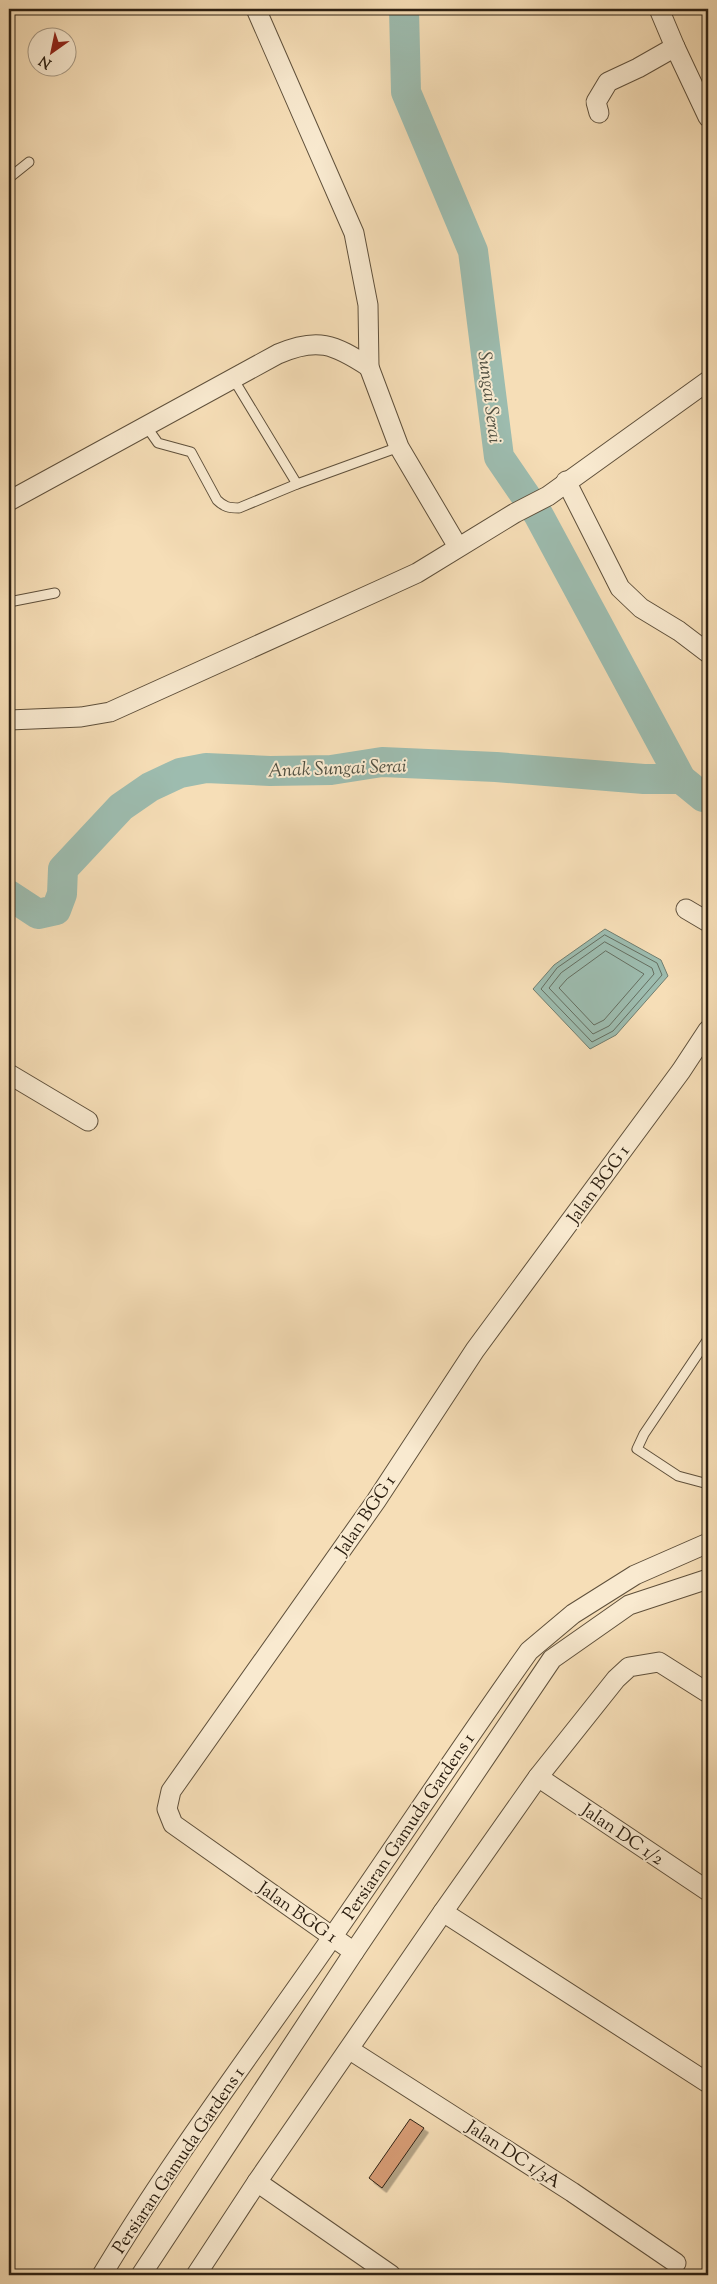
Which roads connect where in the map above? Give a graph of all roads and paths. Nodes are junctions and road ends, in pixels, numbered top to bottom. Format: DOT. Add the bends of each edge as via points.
graph roads {
  1 [pos="256,9"];
  2 [pos="659,9"];
  3 [pos="675,47"];
  4 [pos="599,113"];
  5 [pos="708,117"];
  6 [pos="29,162"];
  7 [pos="9,178"];
  8 [pos="369,367"];
  9 [pos="234,380"];
  10 [pos="708,381"];
  11 [pos="146,426"];
  12 [pos="399,447"];
  13 [pos="566,481"];
  14 [pos="297,484"];
  15 [pos="11,495"];
  16 [pos="458,547"];
  17 [pos="56,593"];
  18 [pos="9,602"];
  19 [pos="708,653"];
  20 [pos="9,720"];
  21 [pos="686,909"];
  22 [pos="708,922"];
  23 [pos="708,1030"];
  24 [pos="9,1074"];
  25 [pos="88,1121"];
  26 [pos="708,1339"];
  27 [pos="708,1484"];
  28 [pos="708,1543"];
  29 [pos="708,1579"];
  30 [pos="708,1693"];
  31 [pos="538,1777"];
  32 [pos="708,1891"];
  33 [pos="443,1912"];
  34 [pos="333,1937"];
  35 [pos="354,1952"];
  36 [pos="350,2050"];
  37 [pos="708,2083"];
  38 [pos="257,2182"];
  39 [pos="676,2263"];
  40 [pos="203,2273"];
  41 [pos="102,2275"];
  42 [pos="141,2275"];
  43 [pos="392,2275"];
  1 -- 8 [label="street" via="354,232 368,305"];
  2 -- 3 [label="street"];
  3 -- 4 [label="street" via="608,82 596,102"];
  3 -- 5 [label="street"];
  6 -- 7 [label="lane"];
  8 -- 9 [label="street" via="344,350 315,344 298,345"];
  8 -- 12 [label="street"];
  9 -- 11 [label="street"];
  9 -- 14 [label="lane"];
  10 -- 13 [label="street"];
  11 -- 14 [label="lane" via="158,443 191,452 222,506 239,508"];
  11 -- 15 [label="street"];
  12 -- 14 [label="lane"];
  12 -- 16 [label="street"];
  13 -- 16 [label="street" via="548,496"];
  13 -- 19 [label="street" via="620,588 641,608"];
  16 -- 20 [label="street" via="382,590 110,712 81,717"];
  17 -- 18 [label="lane"];
  21 -- 22 [label="street"];
  23 -- 34 [label="street, Jalan BGG 1" via="475,1350 376,1501 171,1791 167,1809 173,1824"];
  24 -- 25 [label="street"];
  26 -- 27 [label="lane" via="637,1449 678,1476"];
  28 -- 34 [label="street, Persiaran Gamuda Gardens 1" via="635,1575 573,1614 529,1651"];
  29 -- 35 [label="street, Persiaran Gamuda Gardens 1" via="629,1605 552,1659"];
  30 -- 31 [label="street" via="659,1662 630,1667 616,1679"];
  31 -- 32 [label="street, Jalan DC 1/2"];
  31 -- 33 [label="street"];
  33 -- 36 [label="street"];
  33 -- 37 [label="street"];
  34 -- 35 [label="street, Jalan BGG 1"];
  34 -- 41 [label="street, Persiaran Gamuda Gardens 1" via="218,2098"];
  35 -- 42 [label="street, Persiaran Gamuda Gardens 1"];
  36 -- 38 [label="street"];
  36 -- 39 [label="street, Jalan DC 1/3A"];
  38 -- 40 [label="street"];
  38 -- 43 [label="street"];
}
